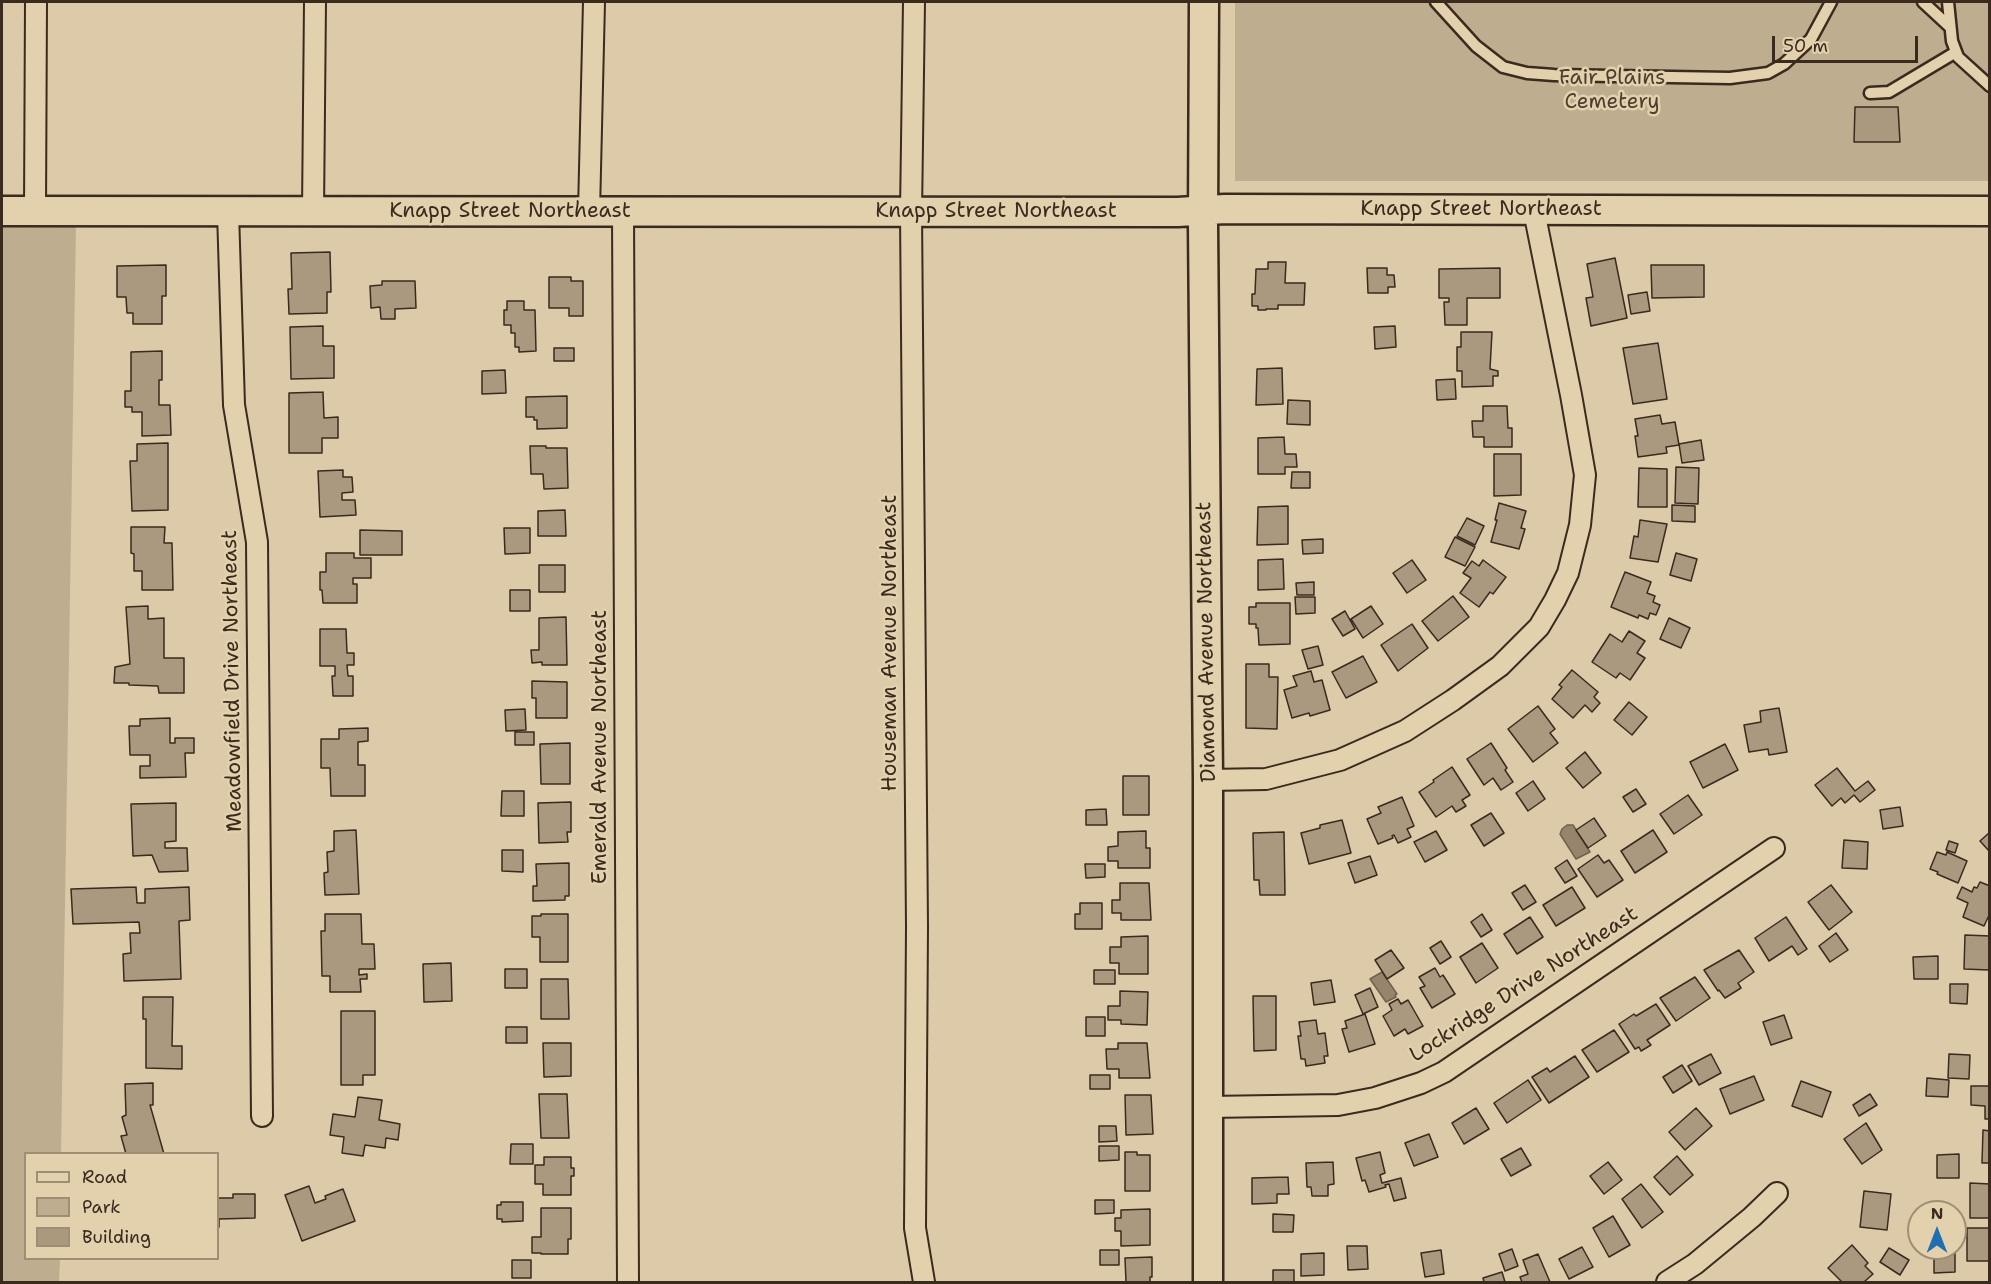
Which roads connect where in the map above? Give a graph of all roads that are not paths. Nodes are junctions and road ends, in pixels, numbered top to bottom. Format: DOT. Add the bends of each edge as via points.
graph roads {
  1 [pos="36,2"];
  2 [pos="315,2"];
  3 [pos="594,2"];
  4 [pos="914,2"];
  5 [pos="1204,2"];
  6 [pos="1436,2"];
  7 [pos="1832,2"];
  8 [pos="1923,2"];
  9 [pos="1948,2"];
  10 [pos="1950,27"];
  11 [pos="1956,52"];
  12 [pos="1989,86"];
  13 [pos="1870,93"];
  14 [pos="2,211"];
  15 [pos="35,211"];
  16 [pos="590,211"];
  17 [pos="1203,211"];
  18 [pos="1534,211"];
  19 [pos="1989,211"];
  20 [pos="228,212"];
  21 [pos="314,212"];
  22 [pos="623,212"];
  23 [pos="911,212"];
  24 [pos="1209,780"];
  25 [pos="1774,848"];
  26 [pos="1209,1107"];
  27 [pos="262,1116"];
  28 [pos="1777,1193"];
  29 [pos="628,1282"];
  30 [pos="924,1282"];
  31 [pos="1208,1282"];
  32 [pos="1667,1282"];
  1 -- 15 [label="street"];
  2 -- 21 [label="street"];
  3 -- 16 [label="street"];
  4 -- 23 [label="street, Houseman Avenue Northeast"];
  5 -- 17 [label="main road, Diamond Avenue Northeast"];
  6 -- 7 [label="lane" via="1476,46 1503,67 1554,75 1730,78 1768,73 1784,64 1810,39"];
  8 -- 10 [label="lane"];
  9 -- 10 [label="lane"];
  10 -- 11 [label="lane"];
  11 -- 12 [label="lane"];
  11 -- 13 [label="lane" via="1889,92"];
  14 -- 15 [label="main road, Knapp Street Northeast"];
  15 -- 20 [label="main road, Knapp Street Northeast"];
  16 -- 21 [label="main road, Knapp Street Northeast"];
  16 -- 22 [label="main road, Knapp Street Northeast"];
  17 -- 18 [label="main road, Knapp Street Northeast"];
  17 -- 23 [label="main road, Knapp Street Northeast"];
  17 -- 24 [label="main road, Diamond Avenue Northeast"];
  18 -- 19 [label="main road, Knapp Street Northeast"];
  18 -- 24 [label="street" via="1585,476 1580,525 1568,573 1555,600 1539,627 1500,666 1405,730 1340,760 1266,779"];
  20 -- 21 [label="main road, Knapp Street Northeast"];
  20 -- 27 [label="street, Meadowfield Drive Northeast" via="234,405 257,542"];
  22 -- 23 [label="main road, Knapp Street Northeast"];
  22 -- 29 [label="street, Emerald Avenue Northeast"];
  23 -- 30 [label="street, Houseman Avenue Northeast" via="917,914 915,1228"];
  24 -- 26 [label="main road, Diamond Avenue Northeast"];
  25 -- 26 [label="street, Lockridge Drive Northeast" via="1444,1072 1421,1083 1338,1105"];
  26 -- 31 [label="main road, Diamond Avenue Northeast"];
  28 -- 32 [label="street" via="1695,1264"];
}
